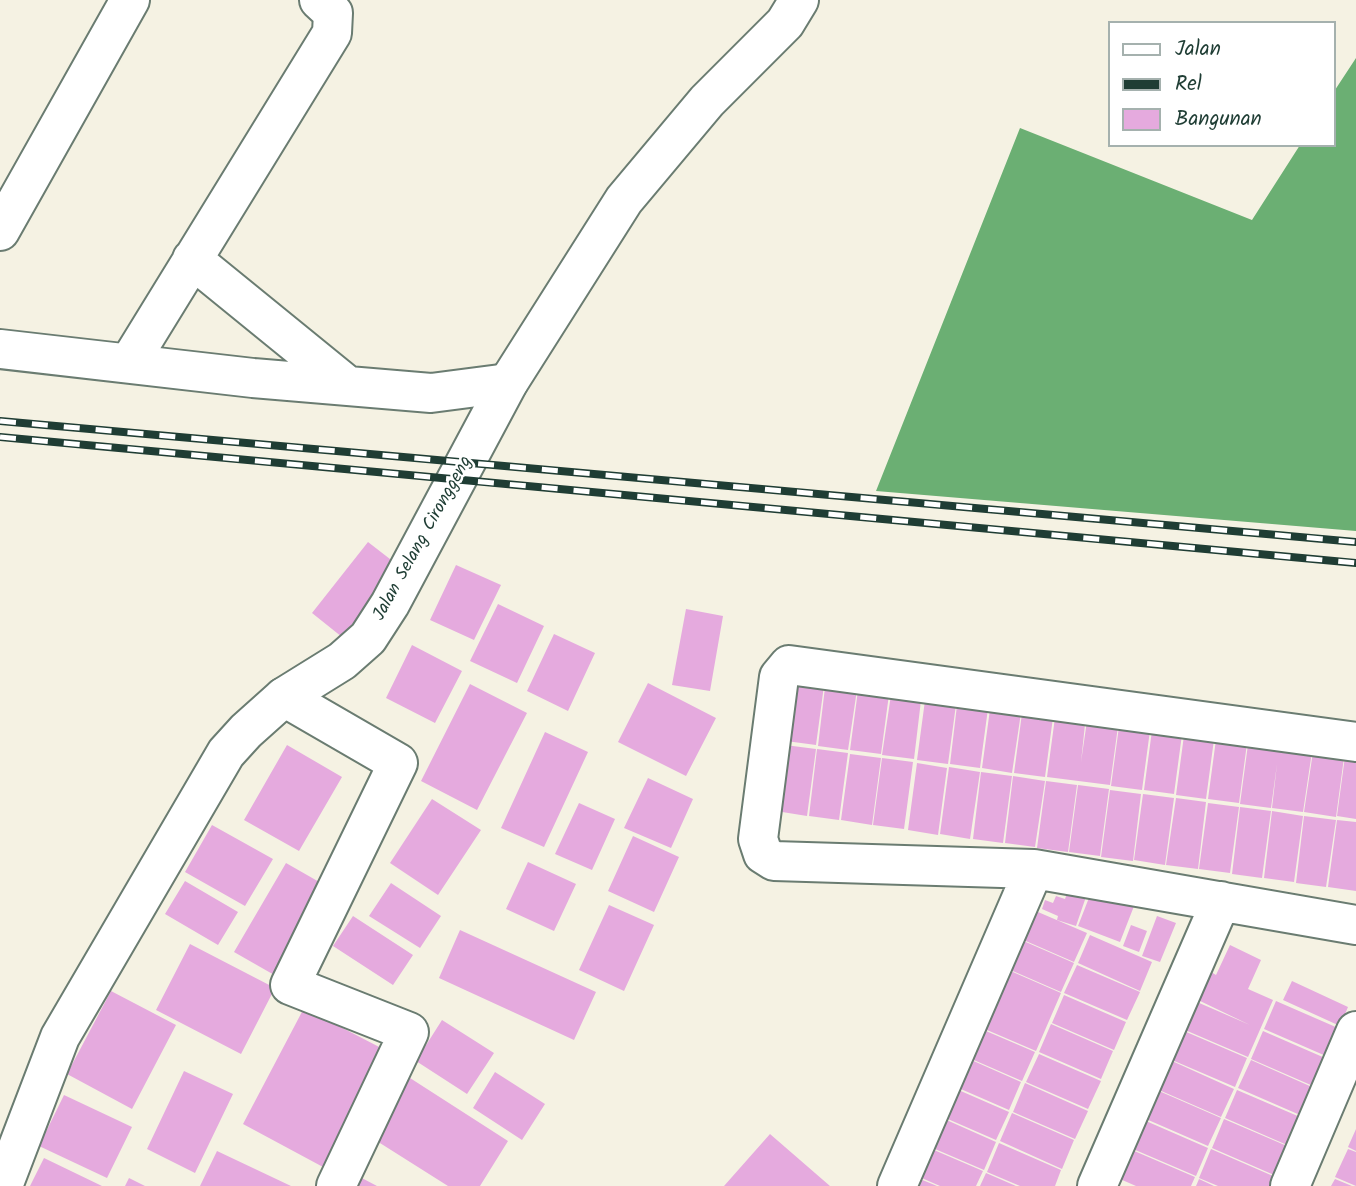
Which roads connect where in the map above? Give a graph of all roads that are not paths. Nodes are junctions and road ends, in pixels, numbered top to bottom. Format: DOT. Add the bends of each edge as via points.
graph roads {
  1 [pos="130,0"];
  2 [pos="319,0"];
  3 [pos="799,0"];
  4 [pos="0,232"];
  5 [pos="191,259"];
  6 [pos="0,349"];
  7 [pos="129,363"];
  8 [pos="508,383"];
  9 [pos="348,386"];
  10 [pos="284,697"];
  11 [pos="1356,741"];
  12 [pos="1034,869"];
  13 [pos="1221,901"];
  14 [pos="1356,925"];
  15 [pos="1356,1031"];
  16 [pos="3,1186"];
  17 [pos="336,1186"];
  18 [pos="897,1186"];
  19 [pos="1097,1186"];
  20 [pos="1290,1186"];
  1 -- 4 [label="street"];
  2 -- 5 [label="street" via="333,13 332,33"];
  3 -- 8 [label="street, Jalan Selang Cironggeng" via="785,23 707,101 624,200"];
  5 -- 7 [label="street"];
  5 -- 9 [label="street"];
  6 -- 7 [label="street"];
  7 -- 9 [label="street"];
  8 -- 9 [label="street" via="432,393"];
  8 -- 10 [label="street, Jalan Selang Cironggeng" via="368,638 342,661"];
  10 -- 16 [label="street, Jalan Selang Cironggeng" via="226,754 60,1037"];
  10 -- 17 [label="street" via="398,762 290,985 409,1032"];
  11 -- 12 [label="street" via="795,664 781,672 758,839 768,859"];
  12 -- 13 [label="street"];
  12 -- 18 [label="street"];
  13 -- 14 [label="street"];
  13 -- 19 [label="street"];
  15 -- 20 [label="street"];
}
